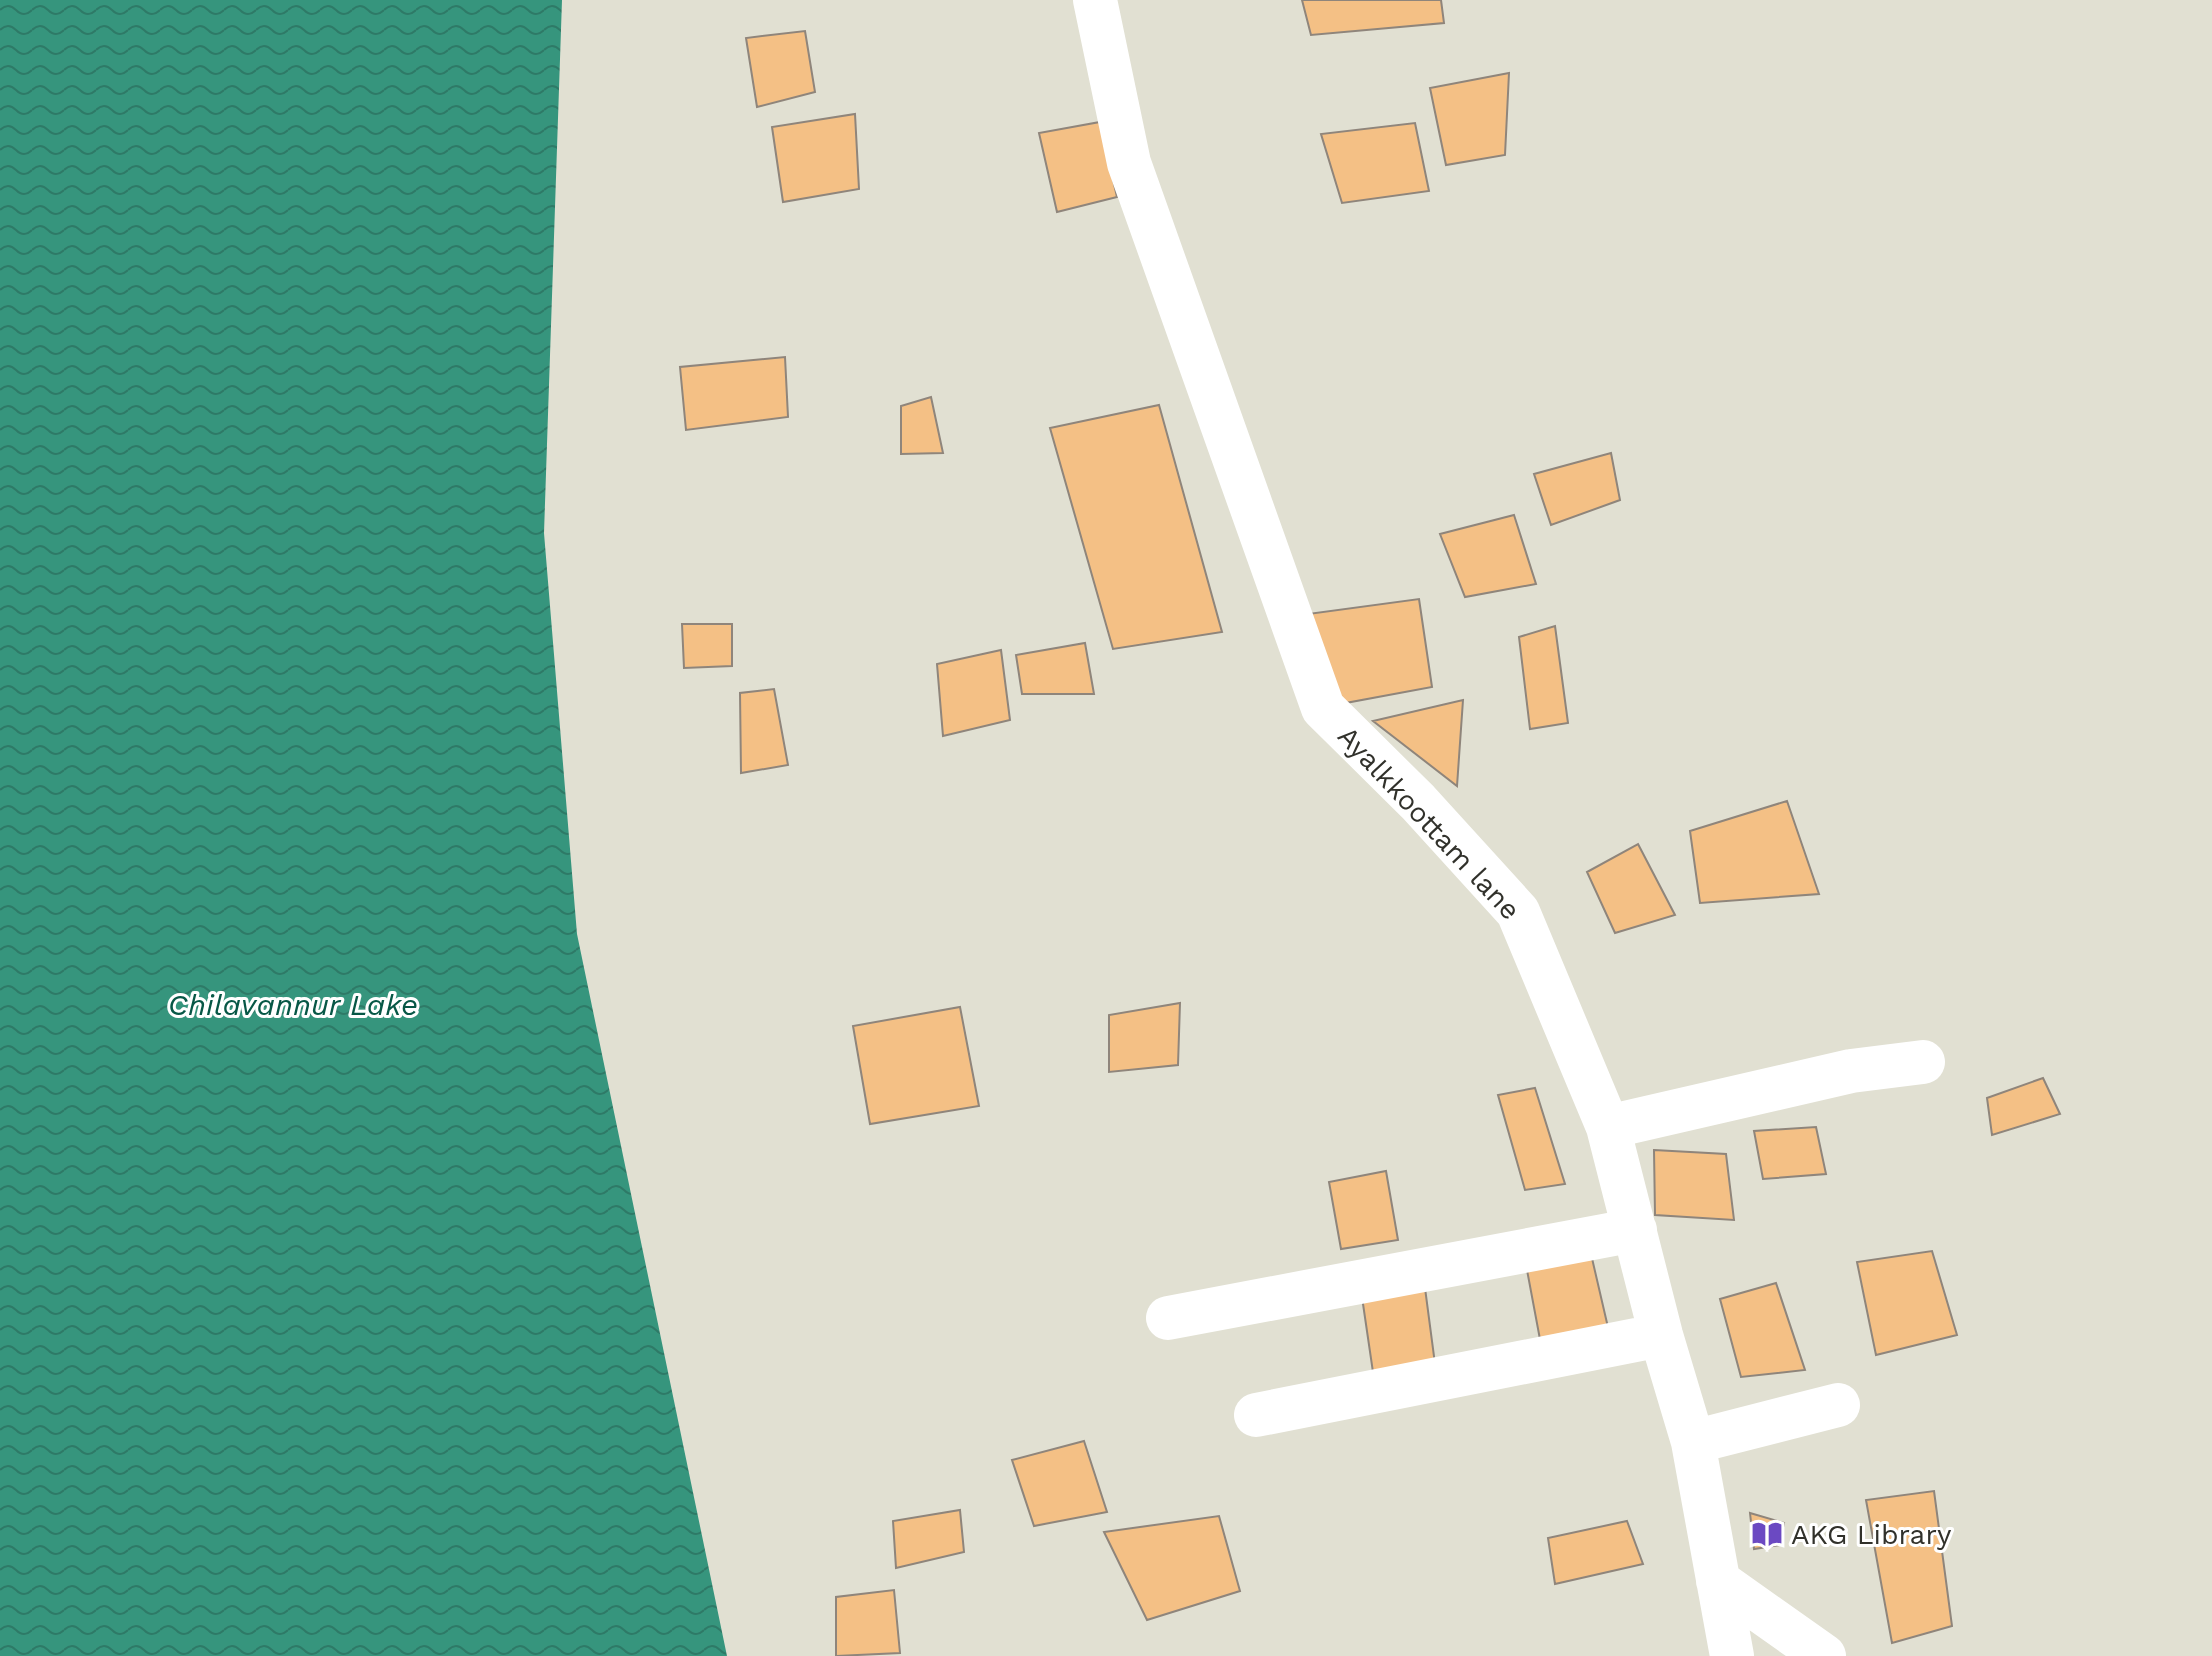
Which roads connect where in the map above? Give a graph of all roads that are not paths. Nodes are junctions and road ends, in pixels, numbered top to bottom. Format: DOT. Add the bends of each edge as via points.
graph roads {
  1 [pos="1095,0"];
  2 [pos="1923,1062"];
  3 [pos="1608,1127"];
  4 [pos="1635,1230"];
  5 [pos="1168,1318"];
  6 [pos="1661,1335"];
  7 [pos="1838,1405"];
  8 [pos="1256,1415"];
  9 [pos="1693,1442"];
  10 [pos="1718,1581"];
  11 [pos="1732,1656"];
  12 [pos="1824,1656"];
  1 -- 3 [label="street, Ayalkkoottam lane" via="1129,163 1323,708 1518,912"];
  2 -- 3 [label="street" via="1851,1071"];
  3 -- 4 [label="street, Ayalkkoottam lane"];
  4 -- 5 [label="street"];
  4 -- 6 [label="street, Ayalkkoottam lane"];
  6 -- 8 [label="street"];
  6 -- 9 [label="street, Ayalkkoottam lane"];
  7 -- 9 [label="street"];
  9 -- 10 [label="street, Ayalkkoottam lane"];
  10 -- 11 [label="street, Ayalkkoottam lane"];
  10 -- 12 [label="street"];
}
